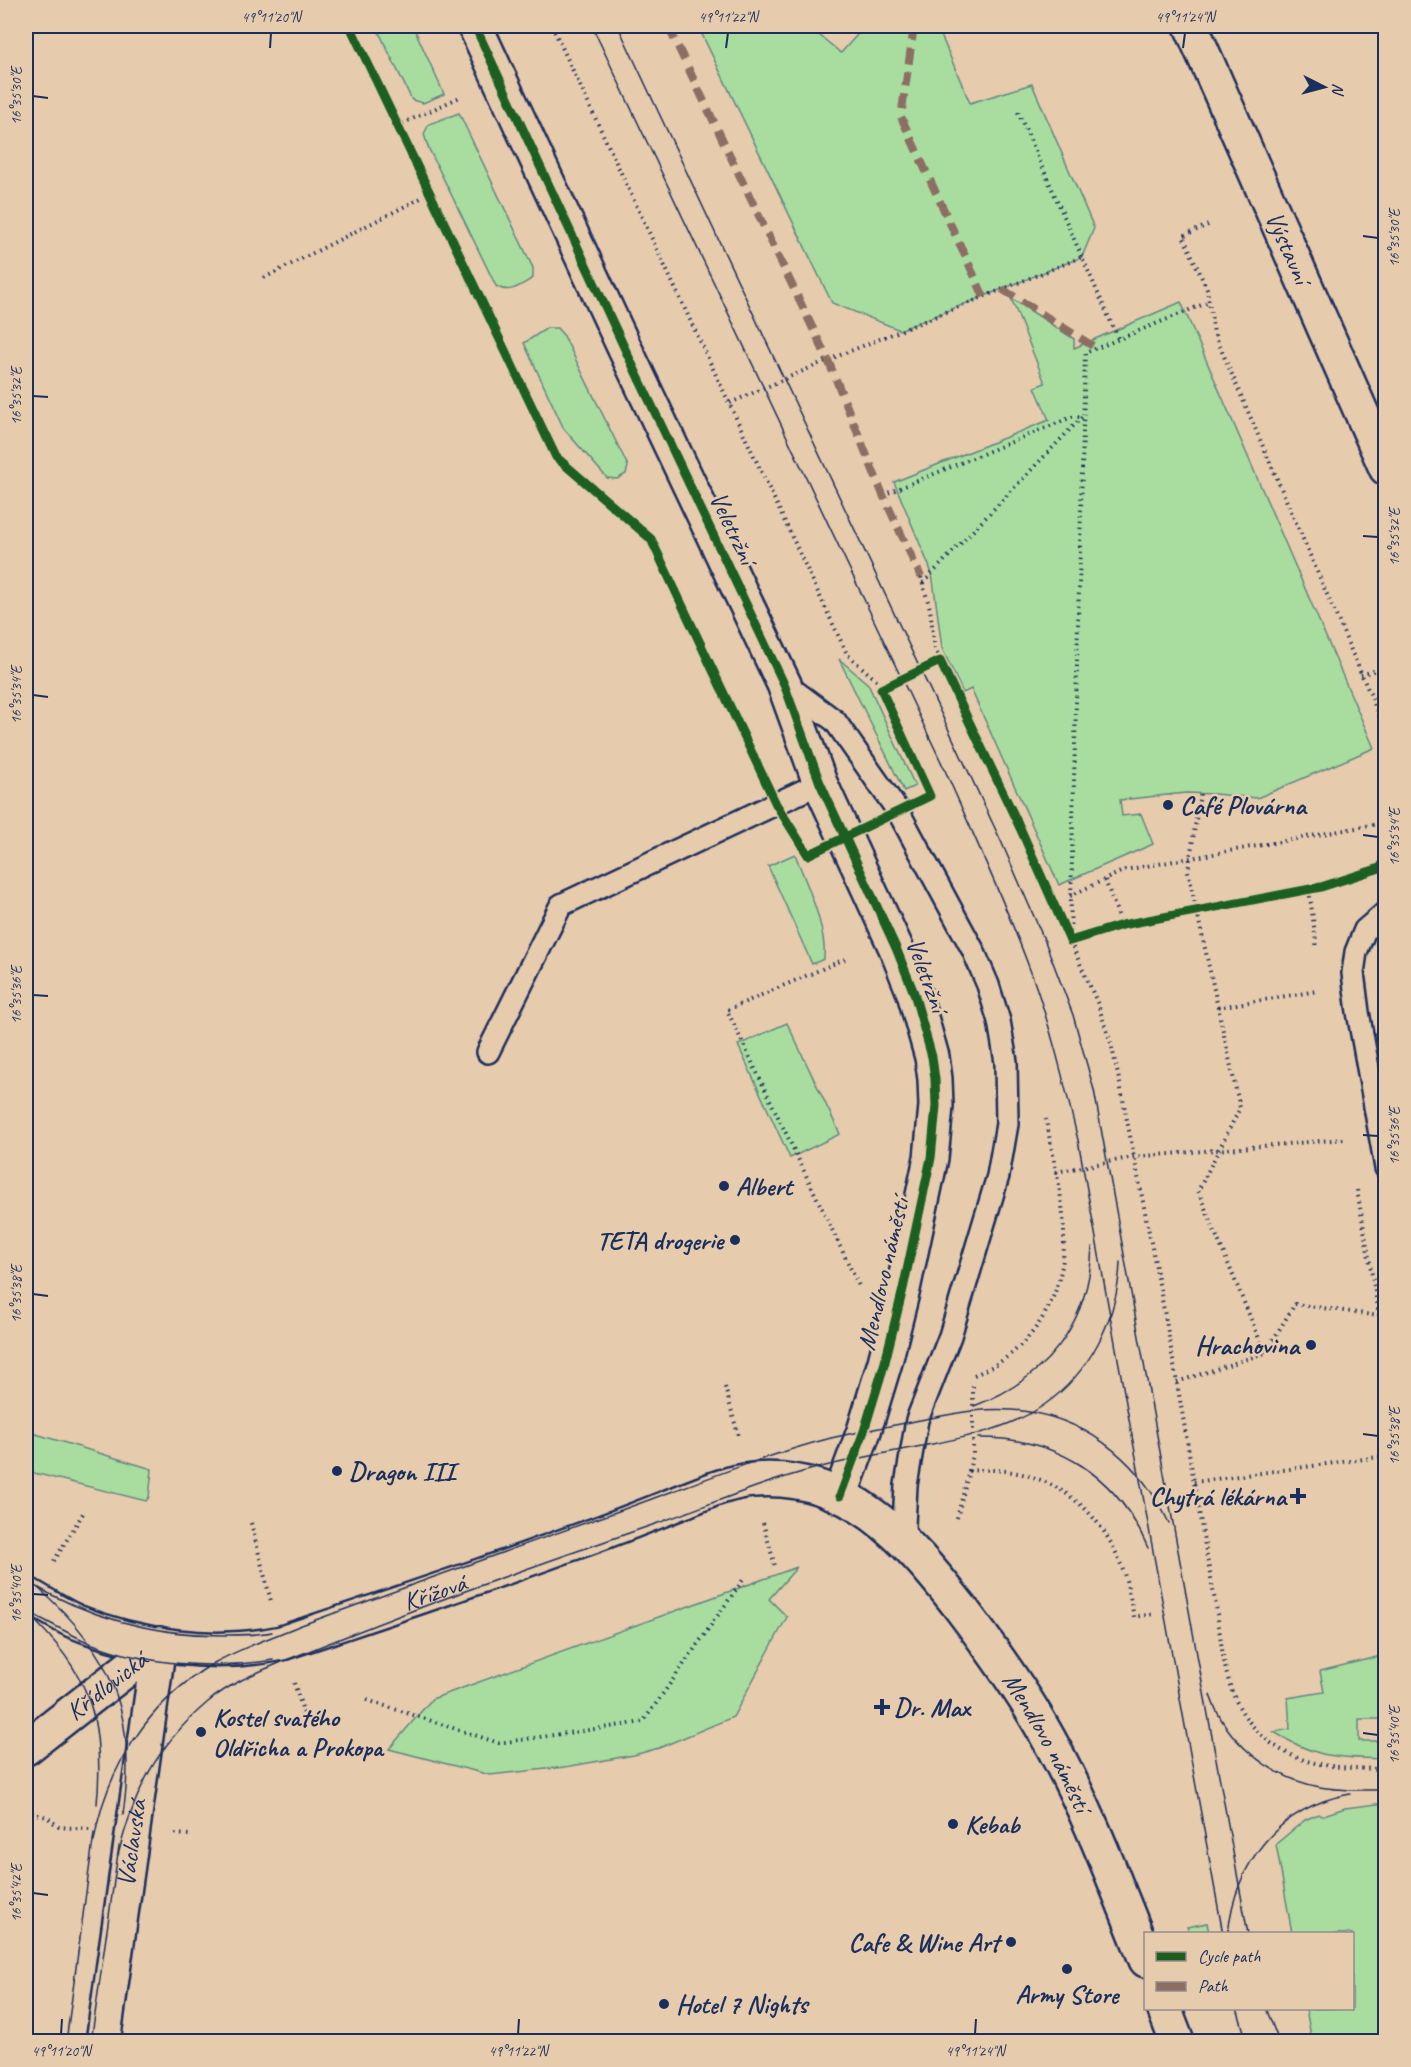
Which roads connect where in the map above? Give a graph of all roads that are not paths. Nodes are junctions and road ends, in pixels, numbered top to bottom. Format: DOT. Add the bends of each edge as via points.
graph roads {
  1 [pos="475,26"];
  2 [pos="1191,26"];
  3 [pos="1386,468"];
  4 [pos="784,684"];
  5 [pos="820,783"];
  6 [pos="1386,912"];
  7 [pos="488,1052"];
  8 [pos="932,1057"];
  9 [pos="1386,1168"];
  10 [pos="840,1496"];
  11 [pos="906,1541"];
  12 [pos="26,1594"];
  13 [pos="159,1644"];
  14 [pos="26,1748"];
  15 [pos="1144,1955"];
  16 [pos="1165,2010"];
  17 [pos="103,2042"];
  18 [pos="1176,2042"];
  1 -- 4 [label="street, Veletržní"];
  2 -- 3 [label="street, Výstavní"];
  4 -- 5 [label="street, Veletržní"];
  4 -- 11 [label="lane" via="835,721 897,811 988,985 1006,1062 1007,1124 998,1176 950,1336 917,1420 906,1485"];
  5 -- 7 [label="lane" via="561,904"];
  5 -- 8 [label="street, Veletržní" via="896,948"];
  6 -- 9 [label="lane" via="1372,922 1359,943 1353,973"];
  8 -- 10 [label="street, Mendlovo náměstí" via="936,1106 926,1180 885,1362"];
  10 -- 11 [label="street, Mendlovo náměstí" via="858,1504"];
  10 -- 13 [label="street, Křížová" via="780,1481 752,1480 723,1486 567,1545 282,1643 214,1649"];
  11 -- 15 [label="street, Mendlovo náměstí" via="977,1629 1039,1721 1095,1833"];
  12 -- 13 [label="street, Křížová" via="73,1620 122,1637"];
  13 -- 14 [label="street, Křídlovická"];
  13 -- 17 [label="street, Václavská"];
  16 -- 18 [label="street"];
}
